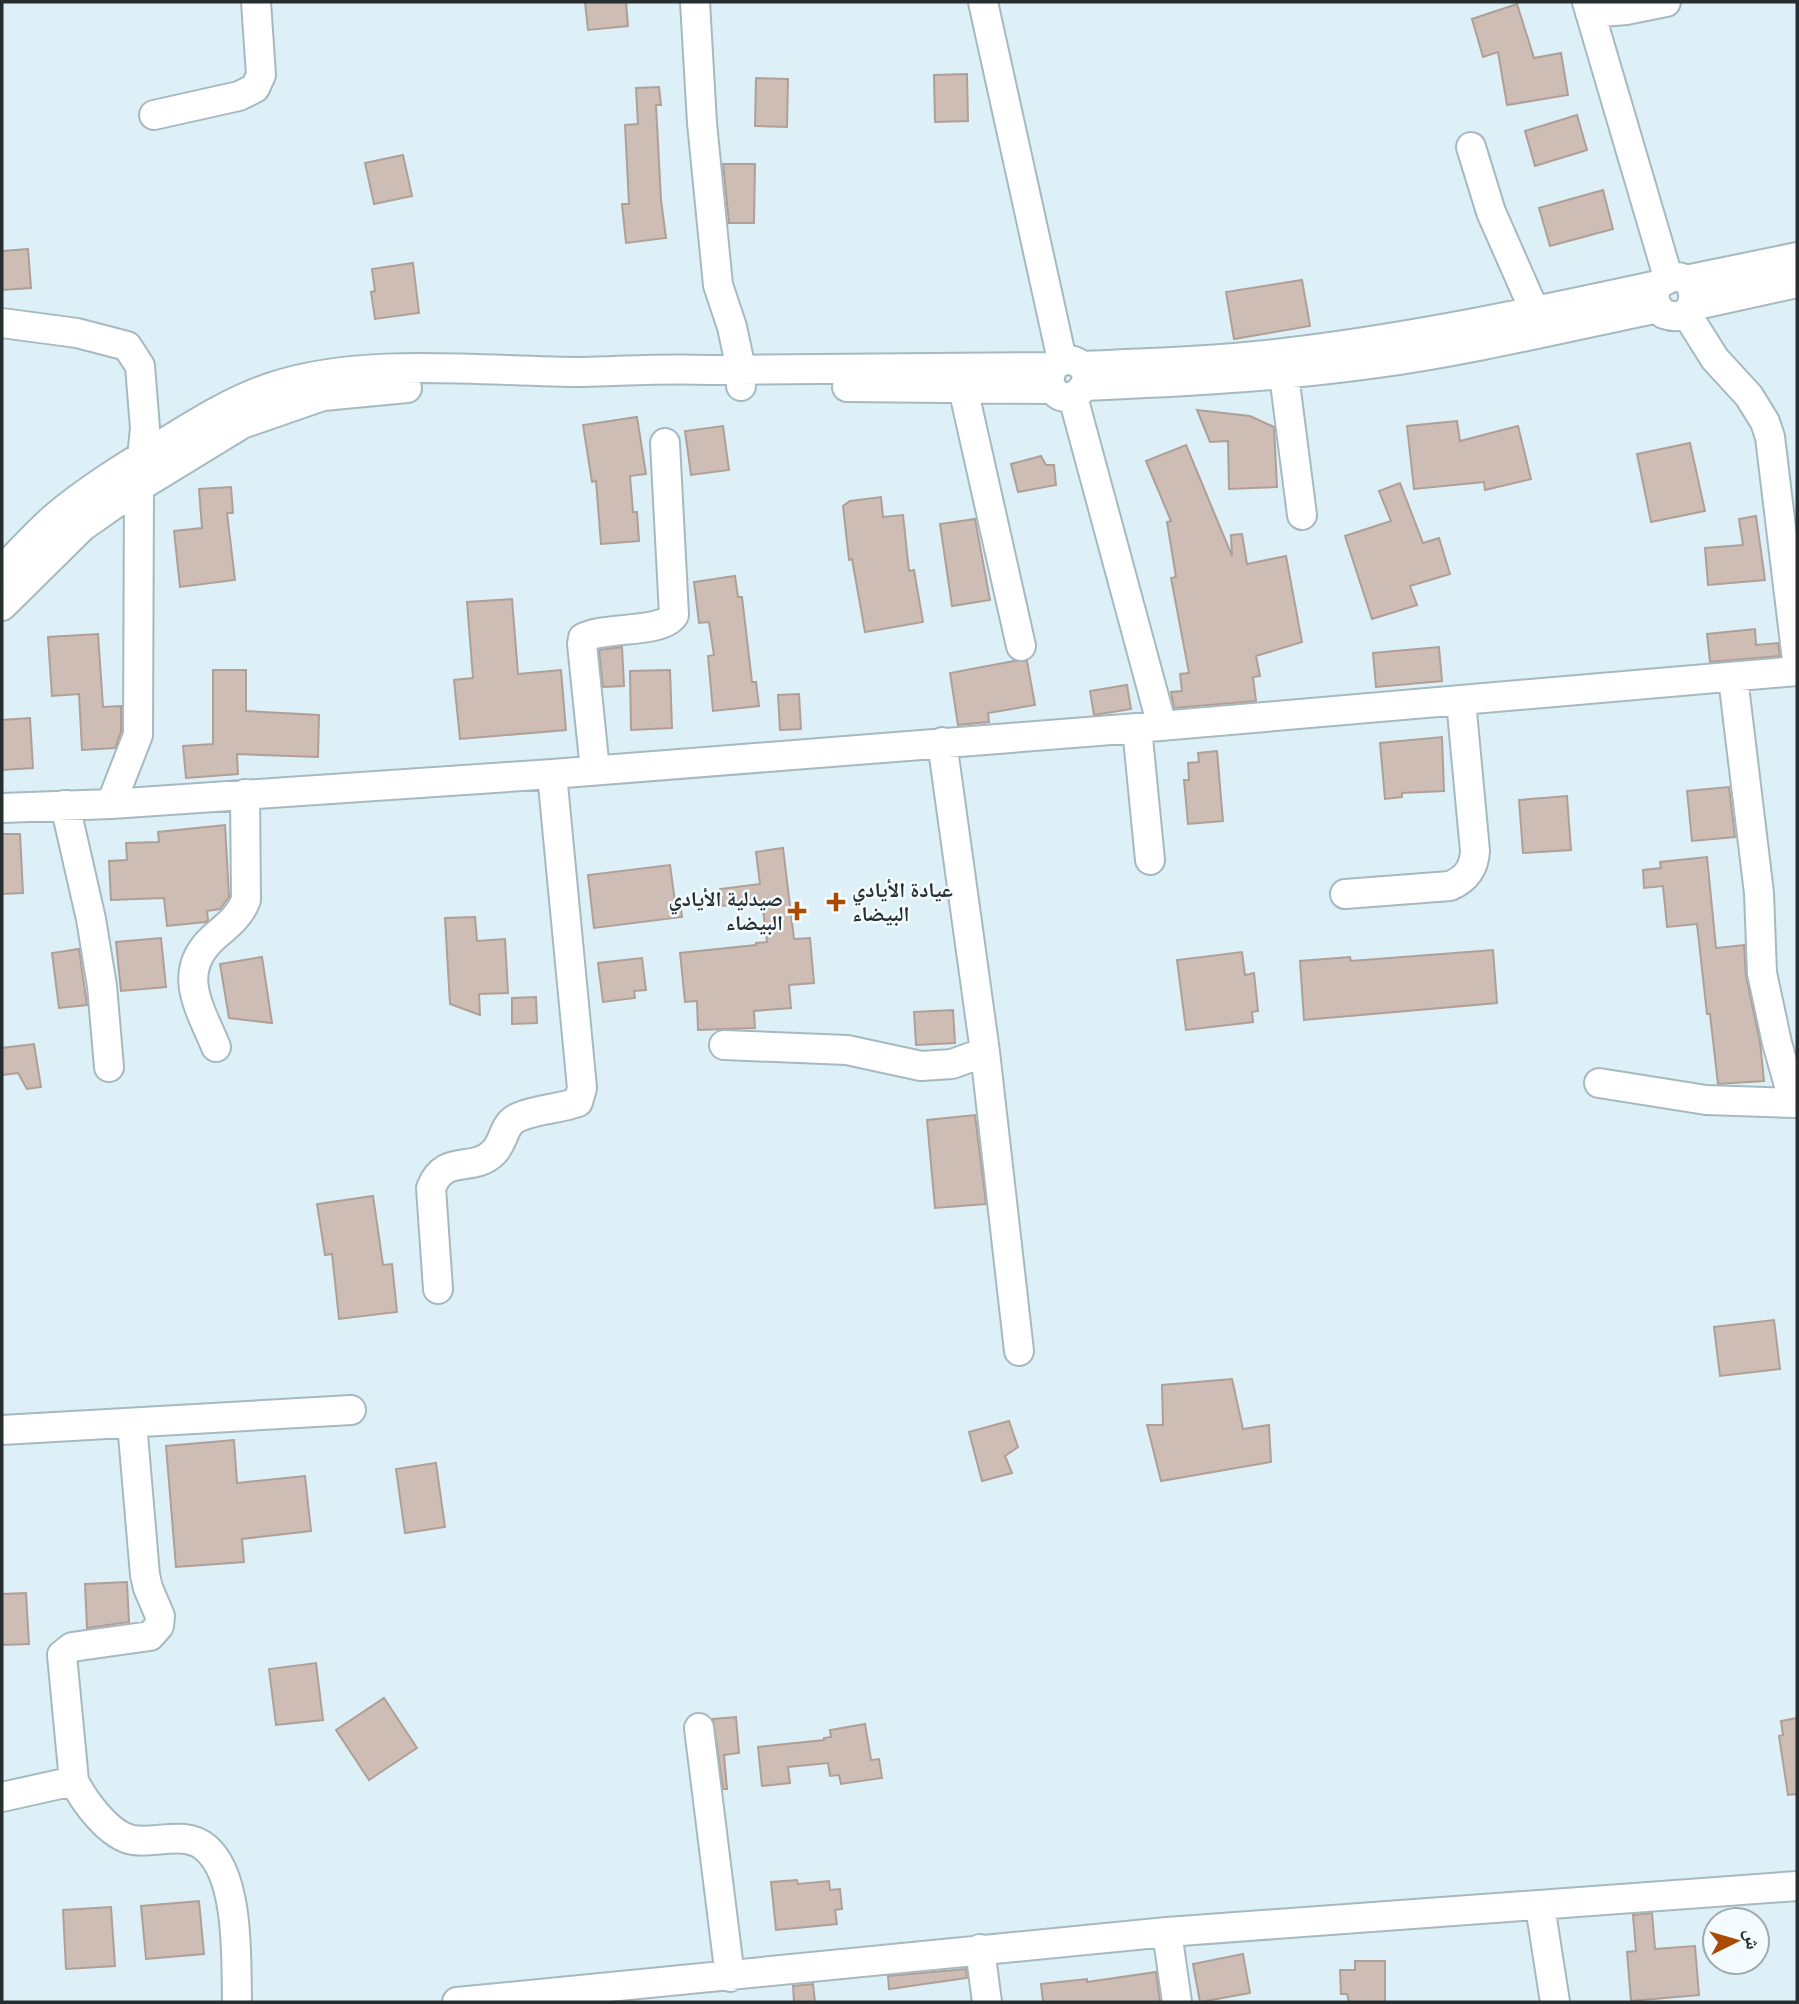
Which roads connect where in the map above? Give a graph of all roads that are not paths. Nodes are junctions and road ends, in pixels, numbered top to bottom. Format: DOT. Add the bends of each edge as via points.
graph roads {
  1 [pos="256,2"];
  2 [pos="695,2"];
  3 [pos="983,2"];
  4 [pos="1666,2"];
  5 [pos="1589,7"];
  6 [pos="154,115"];
  7 [pos="1471,147"];
  8 [pos="1797,257"];
  9 [pos="1797,283"];
  10 [pos="1675,295"];
  11 [pos="1535,312"];
  12 [pos="2,323"];
  13 [pos="1333,358"];
  14 [pos="1284,375"];
  15 [pos="1068,377"];
  16 [pos="741,378"];
  17 [pos="963,388"];
  18 [pos="665,443"];
  19 [pos="142,457"];
  20 [pos="139,487"];
  21 [pos="1302,515"];
  22 [pos="2,570"];
  23 [pos="2,606"];
  24 [pos="1021,646"];
  25 [pos="1797,660"];
  26 [pos="1797,671"];
  27 [pos="1733,678"];
  28 [pos="1461,701"];
  29 [pos="1149,727"];
  30 [pos="942,742"];
  31 [pos="595,770"];
  32 [pos="552,774"];
  33 [pos="244,794"];
  34 [pos="111,804"];
  35 [pos="65,805"];
  36 [pos="2,808"];
  37 [pos="1150,860"];
  38 [pos="1345,894"];
  39 [pos="724,1045"];
  40 [pos="216,1048"];
  41 [pos="985,1052"];
  42 [pos="109,1067"];
  43 [pos="1599,1083"];
  44 [pos="438,1289"];
  45 [pos="1019,1351"];
  46 [pos="351,1410"];
  47 [pos="132,1423"];
  48 [pos="2,1430"];
  49 [pos="699,1728"];
  50 [pos="74,1781"];
  51 [pos="2,1797"];
  52 [pos="1797,1886"];
  53 [pos="1540,1906"];
  54 [pos="1167,1932"];
  55 [pos="980,1949"];
  56 [pos="730,1977"];
  57 [pos="525,2000"];
  58 [pos="237,2002"];
  59 [pos="457,2002"];
  60 [pos="987,2002"];
  61 [pos="1177,2002"];
  62 [pos="1555,2002"];
  1 -- 6 [label="street" via="261,75 255,88 239,96"];
  2 -- 16 [label="street" via="718,285 732,327"];
  3 -- 15 [label="street"];
  4 -- 5 [label="street" via="1626,10"];
  5 -- 10 [label="street"];
  7 -- 11 [label="street" via="1491,212"];
  8 -- 10 [label="street"];
  9 -- 10 [label="street"];
  10 -- 11 [label="street"];
  10 -- 13 [label="street" via="1480,346"];
  10 -- 25 [label="street" via="1715,359 1754,402 1770,437"];
  11 -- 13 [label="street"];
  12 -- 19 [label="street" via="77,333 127,346 141,380"];
  13 -- 14 [label="street"];
  13 -- 15 [label="street" via="1236,358"];
  14 -- 15 [label="street"];
  14 -- 21 [label="street"];
  15 -- 16 [label="street"];
  15 -- 17 [label="street"];
  15 -- 29 [label="street"];
  16 -- 17 [label="street"];
  16 -- 19 [label="street" via="484,368 323,375 244,399"];
  16 -- 20 [label="street" via="594,388 380,389 323,396 242,424"];
  17 -- 24 [label="street"];
  18 -- 31 [label="street" via="674,615 664,624 583,638"];
  19 -- 20 [label="street"];
  19 -- 22 [label="street" via="55,517"];
  20 -- 23 [label="street" via="82,527"];
  20 -- 34 [label="street" via="138,735"];
  26 -- 27 [label="street"];
  27 -- 28 [label="street"];
  27 -- 43 [label="street" via="1759,893 1762,973 1794,1103 1706,1100"];
  28 -- 29 [label="street"];
  28 -- 38 [label="street" via="1475,851 1471,870 1450,886"];
  29 -- 30 [label="street"];
  29 -- 37 [label="street"];
  30 -- 31 [label="street"];
  30 -- 41 [label="street"];
  31 -- 32 [label="street"];
  32 -- 33 [label="street"];
  32 -- 44 [label="street" via="582,1088 578,1102 517,1117 505,1129 494,1153 436,1174 431,1188"];
  33 -- 34 [label="street"];
  33 -- 40 [label="street" via="246,900 241,913 204,946 192,988"];
  34 -- 35 [label="street"];
  35 -- 36 [label="street"];
  35 -- 42 [label="street" via="92,919"];
  39 -- 41 [label="street" via="846,1050 921,1066 952,1064"];
  41 -- 45 [label="street"];
  46 -- 47 [label="street"];
  47 -- 48 [label="street"];
  47 -- 50 [label="street" via="145,1574 160,1616 159,1626 150,1636 72,1647 62,1655"];
  49 -- 56 [label="street"];
  50 -- 51 [label="street"];
  50 -- 58 [label="street" via="101,1820 122,1836 134,1841 188,1839 206,1847 218,1863 228,1887 234,1925"];
  52 -- 53 [label="street"];
  53 -- 54 [label="street"];
  53 -- 62 [label="street"];
  54 -- 55 [label="street"];
  54 -- 61 [label="street"];
  55 -- 56 [label="street"];
  55 -- 60 [label="street"];
  56 -- 57 [label="street"];
  57 -- 59 [label="street"];
}
